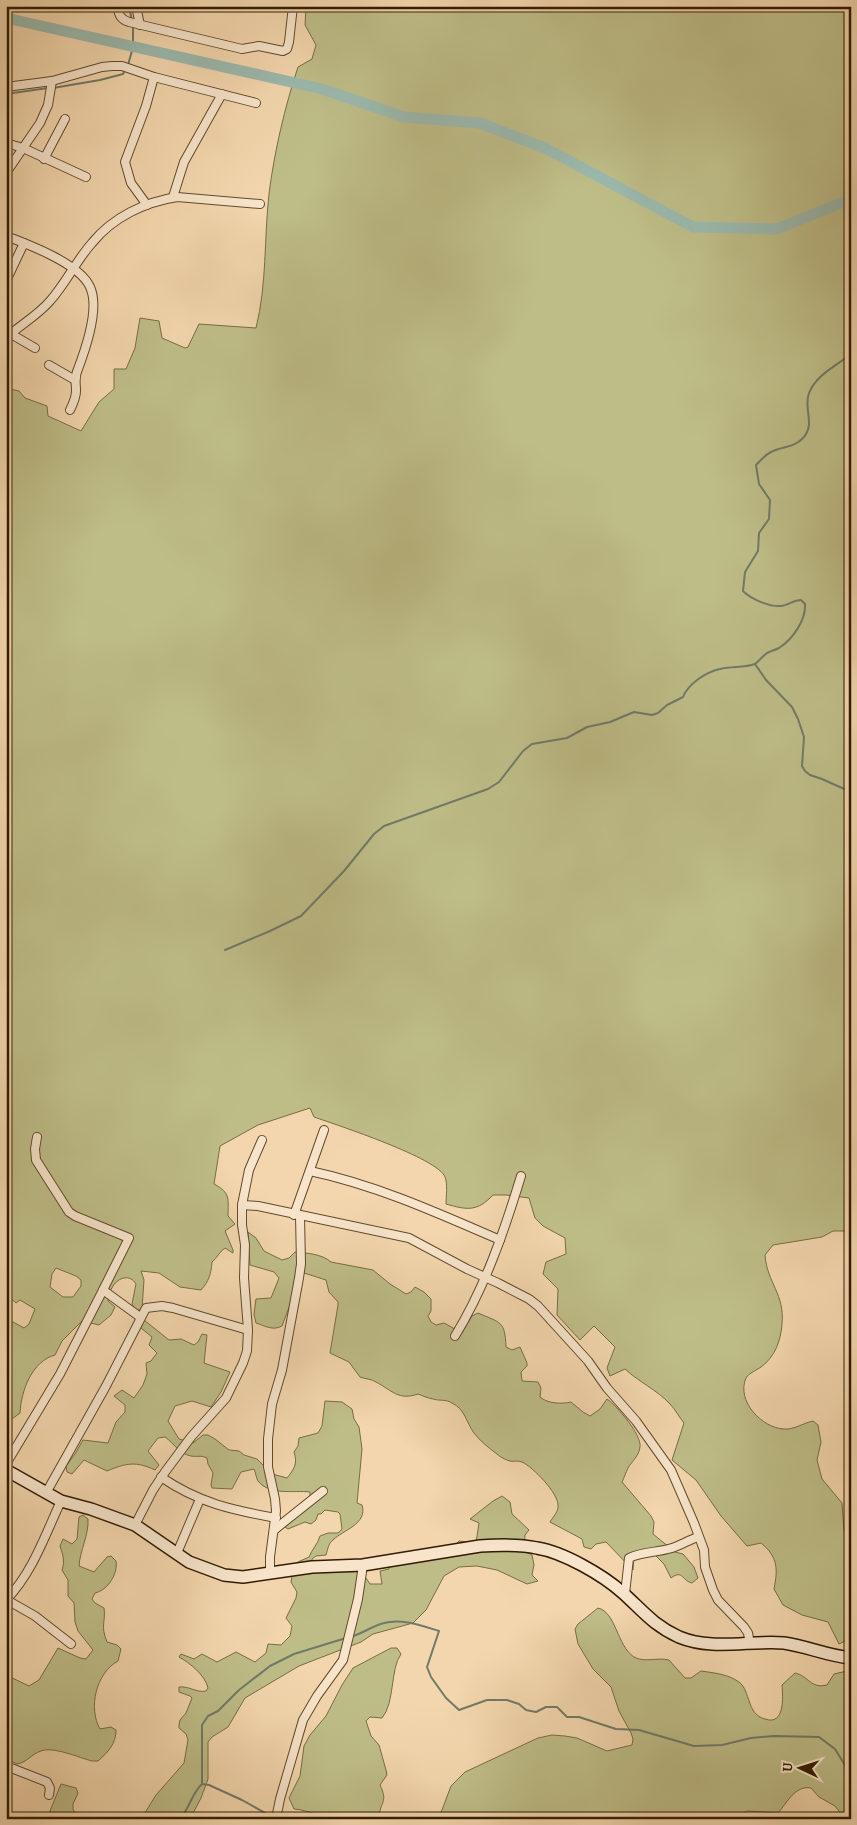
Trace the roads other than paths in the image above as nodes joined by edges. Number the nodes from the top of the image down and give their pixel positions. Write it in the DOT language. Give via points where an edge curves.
graph roads {
  1 [pos="117,6"];
  2 [pos="136,6"];
  3 [pos="293,6"];
  4 [pos="135,24"];
  5 [pos="154,77"];
  6 [pos="52,82"];
  7 [pos="6,87"];
  8 [pos="222,94"];
  9 [pos="256,103"];
  10 [pos="65,118"];
  11 [pos="6,143"];
  12 [pos="23,148"];
  13 [pos="44,158"];
  14 [pos="6,174"];
  15 [pos="86,177"];
  16 [pos="173,197"];
  17 [pos="260,204"];
  18 [pos="147,205"];
  19 [pos="6,236"];
  20 [pos="24,243"];
  21 [pos="74,268"];
  22 [pos="6,281"];
  23 [pos="9,334"];
  24 [pos="35,348"];
  25 [pos="49,365"];
  26 [pos="75,380"];
  27 [pos="70,410"];
  28 [pos="324,1130"];
  29 [pos="38,1137"];
  30 [pos="262,1140"];
  31 [pos="310,1171"];
  32 [pos="521,1176"];
  33 [pos="242,1205"];
  34 [pos="297,1215"];
  35 [pos="500,1240"];
  36 [pos="486,1278"];
  37 [pos="103,1290"];
  38 [pos="140,1317"];
  39 [pos="248,1330"];
  40 [pos="455,1336"];
  41 [pos="6,1464"];
  42 [pos="6,1470"];
  43 [pos="161,1477"];
  44 [pos="323,1491"];
  45 [pos="46,1493"];
  46 [pos="200,1499"];
  47 [pos="61,1501"];
  48 [pos="276,1518"];
  49 [pos="135,1525"];
  50 [pos="274,1530"];
  51 [pos="698,1537"];
  52 [pos="177,1554"];
  53 [pos="363,1564"];
  54 [pos="270,1574"];
  55 [pos="625,1594"];
  56 [pos="6,1600"];
  57 [pos="71,1644"];
  58 [pos="750,1644"];
  59 [pos="851,1658"];
  60 [pos="6,1766"];
  61 [pos="50,1795"];
  62 [pos="276,1819"];
  1 -- 4 [label="street" via="123,20"];
  2 -- 4 [label="street"];
  3 -- 4 [label="street" via="290,42 284,51 259,46 242,49"];
  5 -- 6 [label="street" via="122,66 102,67"];
  5 -- 8 [label="street"];
  5 -- 18 [label="street" via="125,162 131,183"];
  6 -- 7 [label="street"];
  6 -- 12 [label="street" via="40,123"];
  8 -- 9 [label="street"];
  8 -- 16 [label="street" via="184,162"];
  10 -- 13 [label="street"];
  11 -- 12 [label="street"];
  12 -- 13 [label="street"];
  12 -- 14 [label="street"];
  13 -- 15 [label="street"];
  16 -- 17 [label="street"];
  16 -- 18 [label="street"];
  18 -- 21 [label="street" via="105,228"];
  19 -- 20 [label="street"];
  20 -- 21 [label="street"];
  20 -- 22 [label="street"];
  21 -- 23 [label="street" via="44,308"];
  21 -- 26 [label="street" via="90,286 94,306"];
  23 -- 24 [label="street"];
  25 -- 26 [label="street"];
  26 -- 27 [label="street" via="76,395"];
  28 -- 31 [label="street"];
  29 -- 37 [label="street" via="35,1157 69,1212 129,1238"];
  30 -- 33 [label="street" via="249,1170"];
  31 -- 34 [label="street"];
  31 -- 35 [label="street" via="404,1199"];
  32 -- 35 [label="street"];
  33 -- 34 [label="street"];
  33 -- 39 [label="street"];
  34 -- 36 [label="street" via="409,1238"];
  34 -- 48 [label="street" via="301,1264 282,1370 272,1404 268,1439 268,1468"];
  35 -- 36 [label="street"];
  36 -- 40 [label="street"];
  36 -- 51 [label="street" via="538,1306 588,1361 671,1470"];
  37 -- 38 [label="street"];
  37 -- 41 [label="street" via="60,1374"];
  38 -- 39 [label="street" via="146,1308 162,1306"];
  38 -- 45 [label="street" via="106,1386"];
  39 -- 43 [label="street" via="247,1351 226,1398"];
  42 -- 45 [label="main road"];
  43 -- 46 [label="street"];
  43 -- 49 [label="street"];
  44 -- 50 [label="street"];
  45 -- 47 [label="main road"];
  46 -- 48 [label="street"];
  46 -- 52 [label="street"];
  47 -- 49 [label="main road"];
  47 -- 56 [label="street" via="34,1561"];
  48 -- 50 [label="street"];
  49 -- 52 [label="main road"];
  50 -- 54 [label="street"];
  51 -- 55 [label="street" via="674,1547 638,1553 629,1558"];
  51 -- 58 [label="street" via="713,1590 718,1600 744,1627"];
  52 -- 54 [label="main road" via="224,1575"];
  53 -- 54 [label="main road"];
  53 -- 55 [label="main road" via="480,1546 536,1548 574,1561"];
  53 -- 62 [label="street" via="343,1660 302,1720"];
  55 -- 58 [label="main road" via="643,1614 681,1638 700,1643"];
  56 -- 57 [label="street" via="35,1616"];
  58 -- 59 [label="main road" via="784,1643"];
  60 -- 61 [label="street" via="47,1782"];
}
